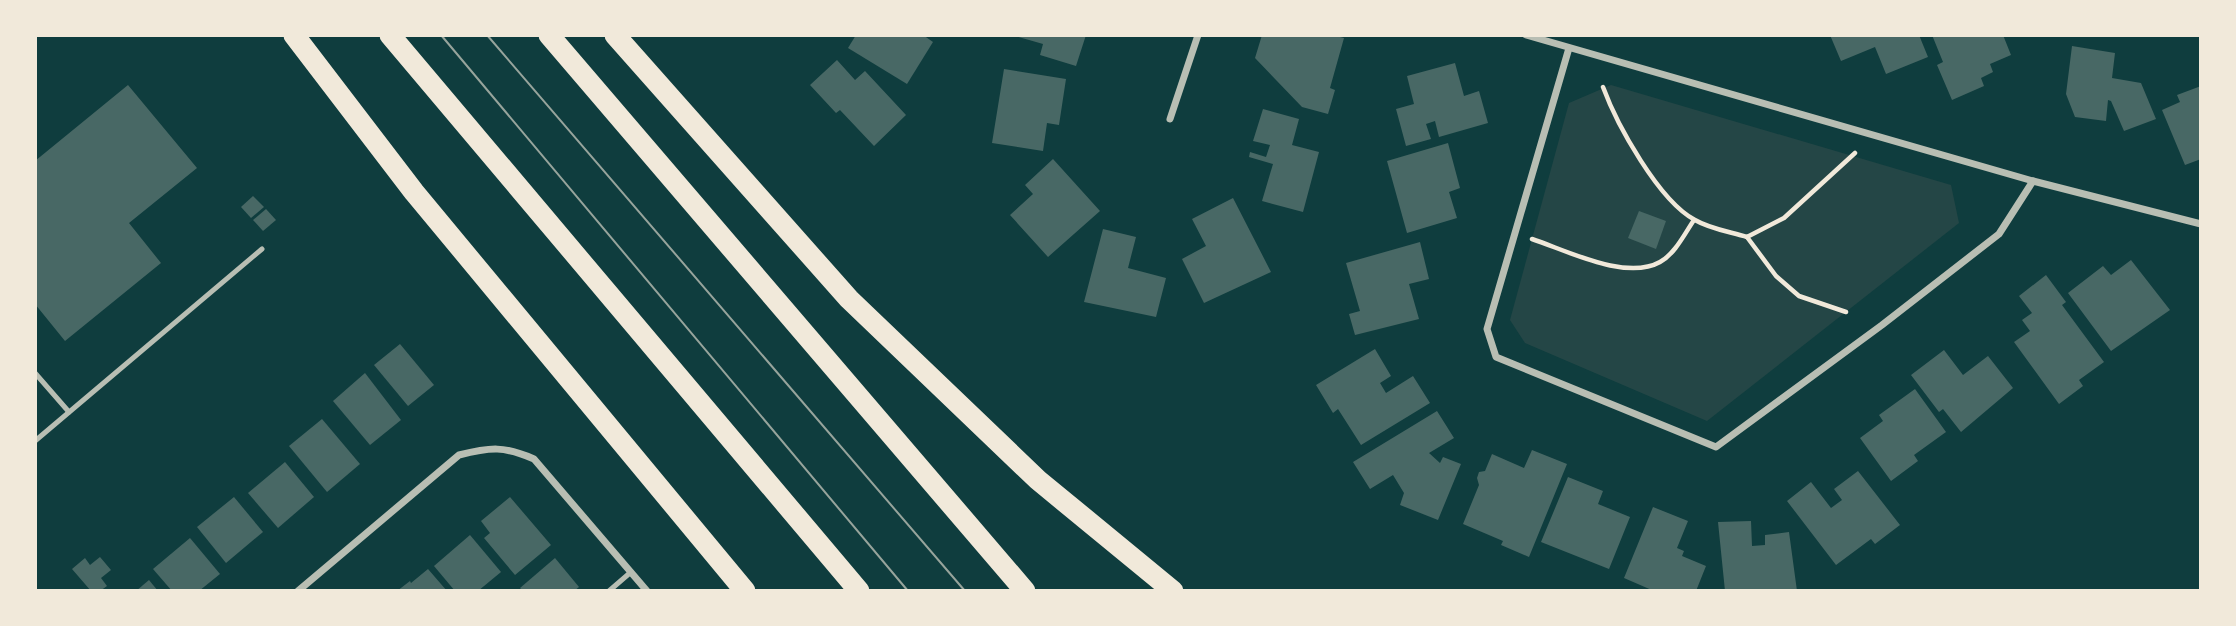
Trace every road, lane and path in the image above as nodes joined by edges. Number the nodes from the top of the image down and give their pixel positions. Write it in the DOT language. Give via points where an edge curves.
graph roads {
  1 [pos="294,35"];
  2 [pos="390,35"];
  3 [pos="549,35"];
  4 [pos="615,35"];
  5 [pos="1198,35"];
  6 [pos="1526,35"];
  7 [pos="1569,48"];
  8 [pos="1603,87"];
  9 [pos="1170,119"];
  10 [pos="1855,153"];
  11 [pos="2033,181"];
  12 [pos="1694,220"];
  13 [pos="2201,224"];
  14 [pos="1747,237"];
  15 [pos="1532,239"];
  16 [pos="262,249"];
  17 [pos="1846,313"];
  18 [pos="35,373"];
  19 [pos="69,412"];
  20 [pos="35,441"];
  21 [pos="631,572"];
  22 [pos="298,591"];
  23 [pos="609,591"];
  24 [pos="647,591"];
  25 [pos="745,591"];
  26 [pos="859,591"];
  27 [pos="1025,591"];
  28 [pos="1173,591"];
  1 -- 25 [label="highway" via="414,191"];
  2 -- 26 [label="highway"];
  3 -- 27 [label="highway"];
  4 -- 28 [label="highway" via="849,299 1038,480"];
  5 -- 9 [label="street"];
  6 -- 7 [label="street"];
  7 -- 11 [label="street"];
  7 -- 11 [label="street" via="1487,329 1496,357 1716,447 1999,234"];
  8 -- 12 [label="path" via="1627,137 1660,188"];
  10 -- 14 [label="path" via="1784,218"];
  11 -- 13 [label="street"];
  12 -- 14 [label="path"];
  12 -- 15 [label="path" via="1663,261 1639,270 1622,269"];
  14 -- 17 [label="path" via="1776,276 1799,296"];
  16 -- 19 [label="lane"];
  18 -- 19 [label="lane"];
  19 -- 20 [label="lane"];
  21 -- 22 [label="street" via="534,459 510,448 485,448 459,455"];
  21 -- 23 [label="lane"];
  21 -- 24 [label="street"];
}
